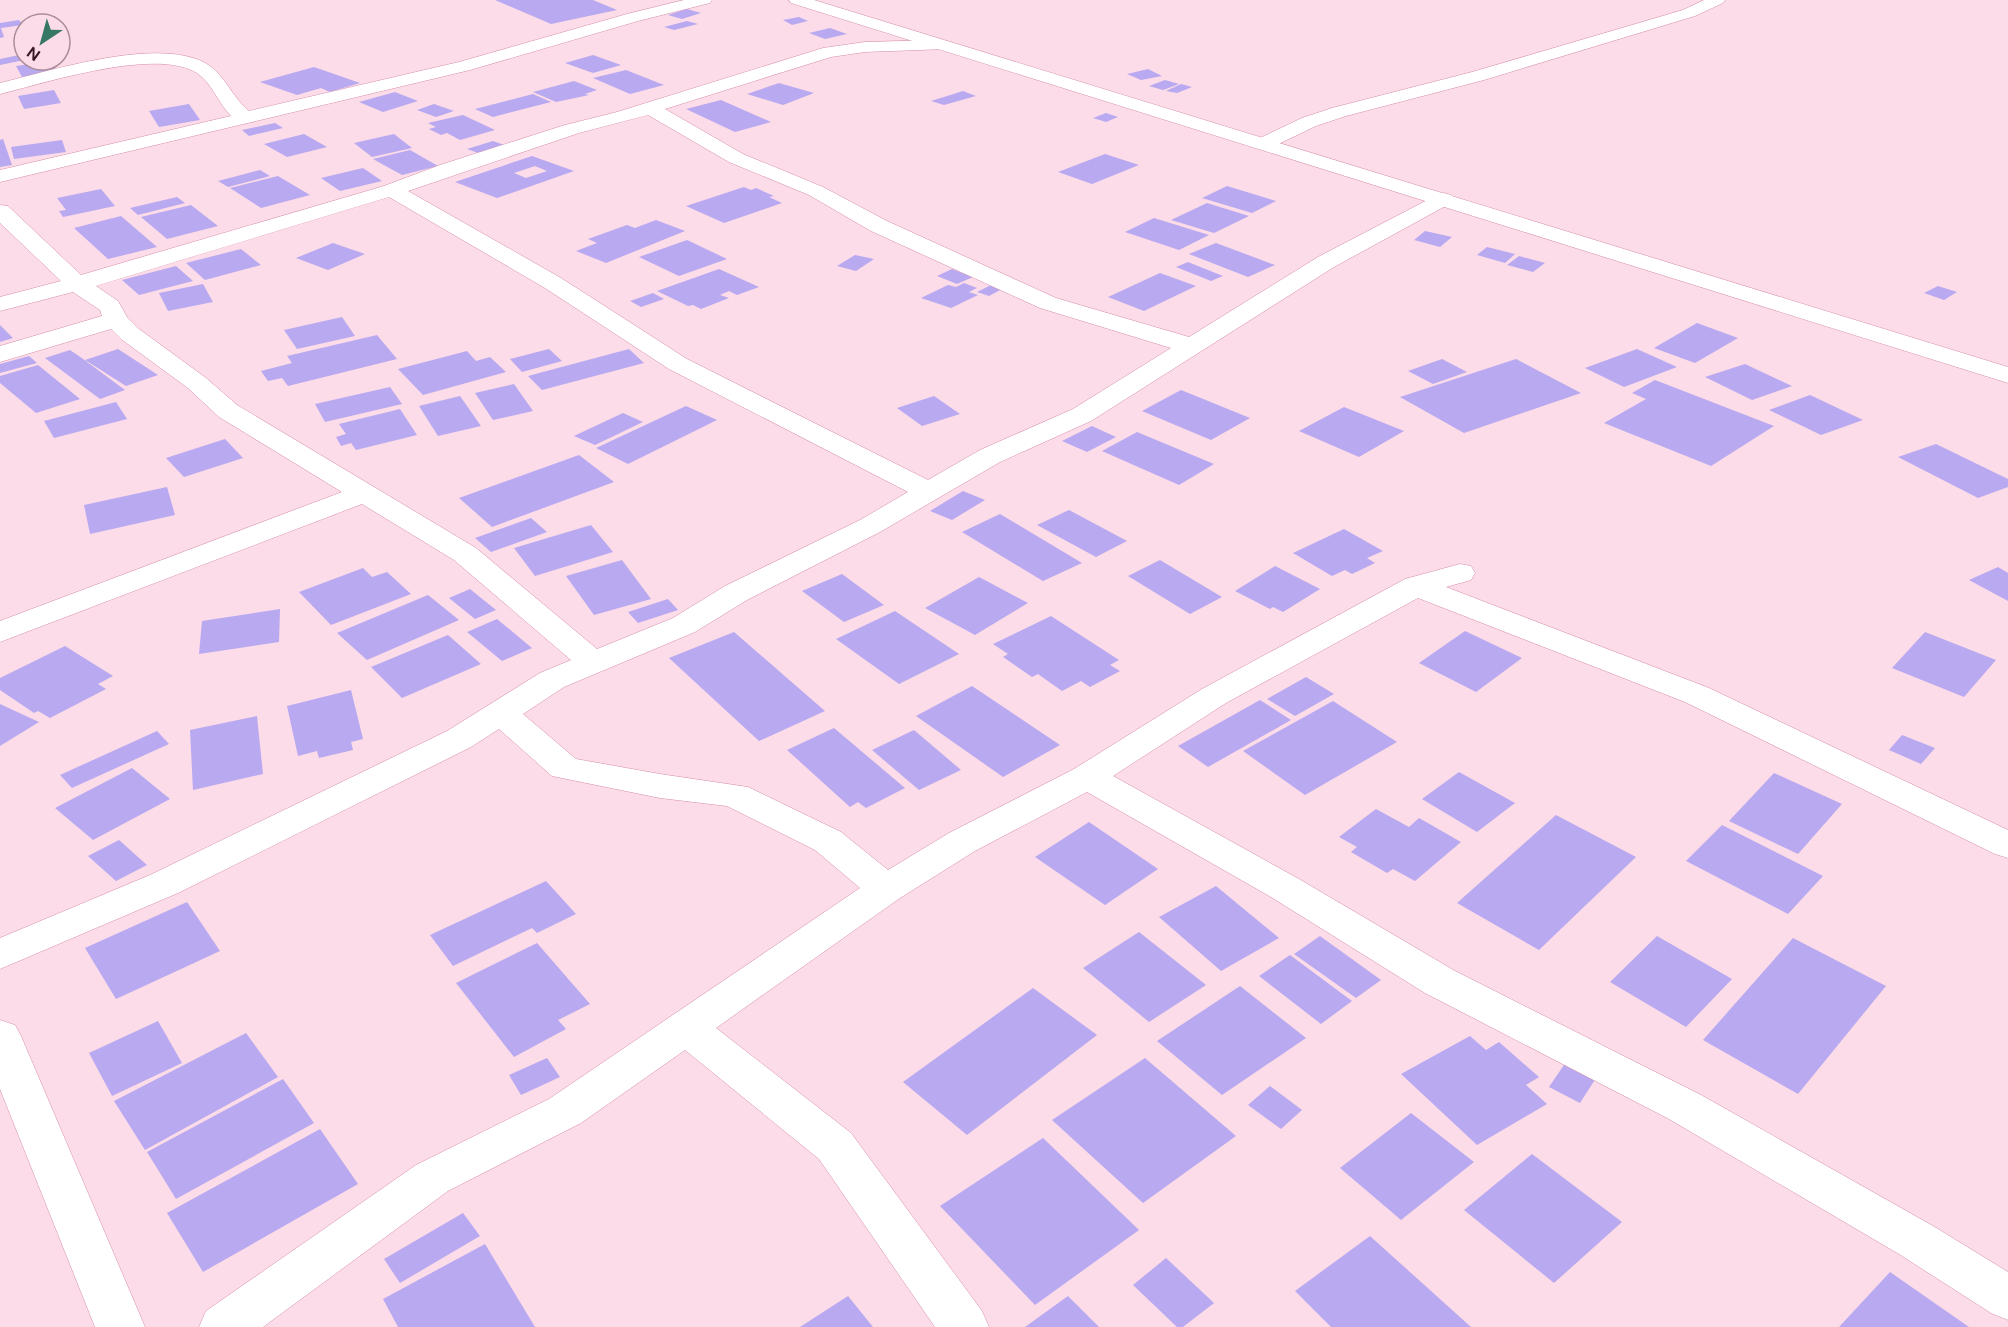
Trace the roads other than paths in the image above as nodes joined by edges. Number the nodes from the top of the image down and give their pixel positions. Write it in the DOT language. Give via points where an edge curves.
graph roads {
  1 [pos="704,0"];
  2 [pos="797,0"];
  3 [pos="1717,0"];
  4 [pos="940,45"];
  5 [pos="0,89"];
  6 [pos="650,108"];
  7 [pos="245,118"];
  8 [pos="1264,143"];
  9 [pos="0,176"];
  10 [pos="391,190"];
  11 [pos="1444,199"];
  12 [pos="0,211"];
  13 [pos="76,284"];
  14 [pos="0,304"];
  15 [pos="116,320"];
  16 [pos="1191,346"];
  17 [pos="0,354"];
  18 [pos="2008,375"];
  19 [pos="928,491"];
  20 [pos="364,493"];
  21 [pos="1460,573"];
  22 [pos="1416,586"];
  23 [pos="0,632"];
  24 [pos="593,663"];
  25 [pos="501,713"];
  26 [pos="1087,777"];
  27 [pos="2008,845"];
  28 [pos="886,889"];
  29 [pos="0,954"];
  30 [pos="687,1028"];
  31 [pos="0,1036"];
  32 [pos="2008,1298"];
  33 [pos="120,1327"];
  34 [pos="224,1327"];
  35 [pos="964,1327"];
  1 -- 7 [label="street" via="464,66"];
  2 -- 4 [label="street"];
  3 -- 8 [label="street" via="1689,13 1478,76 1339,112"];
  4 -- 6 [label="street" via="829,52"];
  4 -- 8 [label="street"];
  5 -- 7 [label="street" via="96,67 162,58 198,66 215,78 226,100"];
  6 -- 10 [label="street" via="572,129"];
  6 -- 16 [label="street" via="736,158 816,190 879,226 1048,303"];
  7 -- 9 [label="street"];
  8 -- 11 [label="street"];
  10 -- 13 [label="street"];
  10 -- 19 [label="street" via="553,283 678,364"];
  11 -- 16 [label="street" via="1326,262"];
  11 -- 18 [label="street"];
  12 -- 13 [label="street"];
  13 -- 14 [label="street"];
  13 -- 15 [label="street" via="110,306"];
  15 -- 17 [label="street"];
  15 -- 20 [label="street" via="228,411"];
  16 -- 19 [label="street" via="1082,415 990,456"];
  19 -- 24 [label="street" via="870,526 736,592 684,625"];
  20 -- 23 [label="street"];
  20 -- 24 [label="street" via="465,554"];
  21 -- 22 [label="street"];
  22 -- 26 [label="street" via="1214,696"];
  22 -- 27 [label="street" via="1697,695"];
  24 -- 25 [label="street" via="552,680"];
  25 -- 28 [label="street" via="565,768 735,795 828,841"];
  25 -- 29 [label="street" via="459,739 164,884"];
  26 -- 28 [label="street" via="962,842"];
  26 -- 32 [label="street" via="1285,888 1440,982 1685,1107 1916,1240"];
  28 -- 30 [label="street"];
  30 -- 34 [label="street" via="565,1111 432,1178"];
  30 -- 35 [label="street" via="835,1146"];
  31 -- 33 [label="street"];
}
